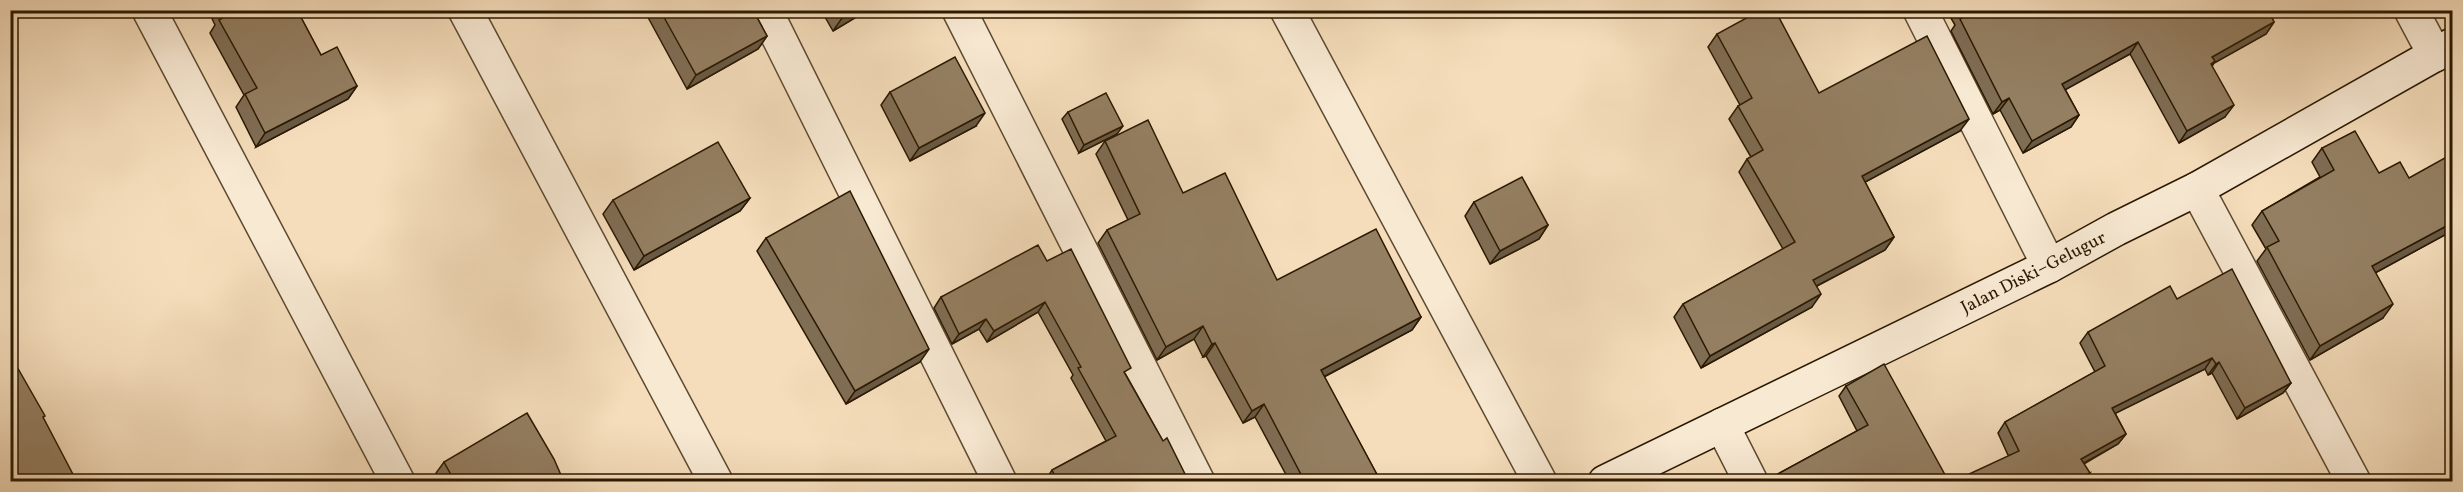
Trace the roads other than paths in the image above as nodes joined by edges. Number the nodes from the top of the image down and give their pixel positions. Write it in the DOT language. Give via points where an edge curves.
graph roads {
  1 [pos="149,10"];
  2 [pos="465,10"];
  3 [pos="765,10"];
  4 [pos="959,10"];
  5 [pos="1287,10"];
  6 [pos="1920,10"];
  7 [pos="2411,10"];
  8 [pos="2444,50"];
  9 [pos="2197,189"];
  10 [pos="2049,266"];
  11 [pos="1722,425"];
  12 [pos="398,482"];
  13 [pos="716,482"];
  14 [pos="1000,482"];
  15 [pos="1198,482"];
  16 [pos="1540,482"];
  17 [pos="1605,482"];
  18 [pos="1751,482"];
  19 [pos="2354,482"];
  1 -- 12 [label="street"];
  2 -- 13 [label="street"];
  3 -- 14 [label="street"];
  4 -- 15 [label="street"];
  5 -- 16 [label="street"];
  6 -- 10 [label="street"];
  7 -- 8 [label="street"];
  8 -- 9 [label="street, Jalan Diski–Gelugur"];
  9 -- 10 [label="street, Jalan Diski–Gelugur"];
  9 -- 19 [label="street"];
  10 -- 11 [label="street, Jalan Diski–Gelugur"];
  11 -- 17 [label="street, Jalan Diski–Gelugur"];
  11 -- 18 [label="street"];
}
